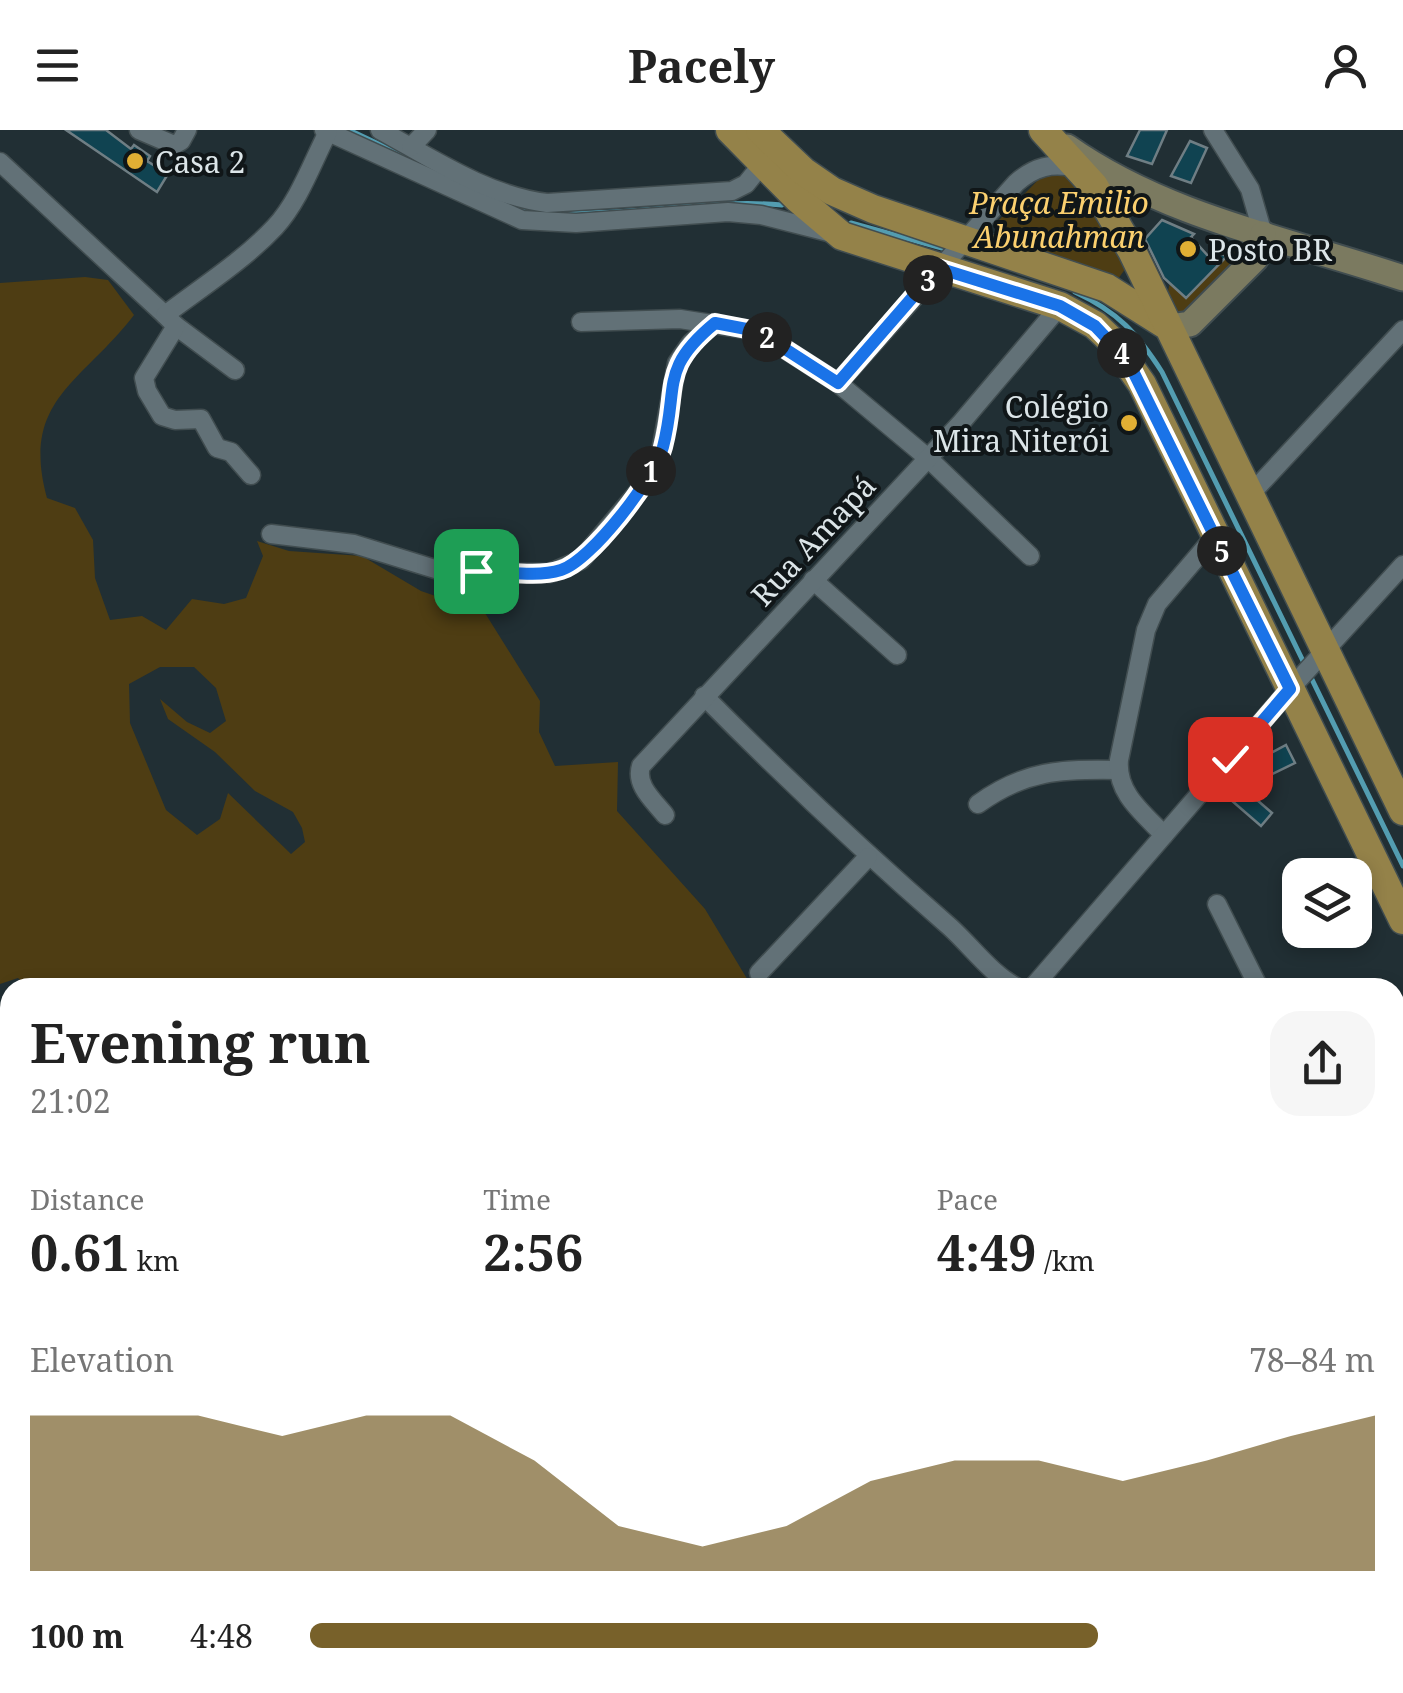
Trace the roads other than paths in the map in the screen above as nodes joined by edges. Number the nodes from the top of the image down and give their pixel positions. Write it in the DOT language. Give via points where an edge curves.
graph roads {
  1 [pos="139,130"];
  2 [pos="187,130"];
  3 [pos="380,130"];
  4 [pos="427,130"];
  5 [pos="730,130"];
  6 [pos="760,130"];
  7 [pos="1213,130"];
  8 [pos="327,131"];
  9 [pos="1044,131"];
  10 [pos="411,147"];
  11 [pos="0,162"];
  12 [pos="763,163"];
  13 [pos="1087,178"];
  14 [pos="1263,234"];
  15 [pos="842,236"];
  16 [pos="966,240"];
  17 [pos="1132,252"];
  18 [pos="938,268"];
  19 [pos="1403,278"];
  20 [pos="1004,288"];
  21 [pos="1106,288"];
  22 [pos="1060,306"];
  23 [pos="1158,319"];
  24 [pos="171,320"];
  25 [pos="581,322"];
  26 [pos="715,323"];
  27 [pos="1403,330"];
  28 [pos="235,370"];
  29 [pos="838,383"];
  30 [pos="928,459"];
  31 [pos="252,474"];
  32 [pos="1248,497"];
  33 [pos="271,534"];
  34 [pos="1214,536"];
  35 [pos="1030,556"];
  36 [pos="1403,566"];
  37 [pos="813,580"];
  38 [pos="897,656"];
  39 [pos="1320,657"];
  40 [pos="1296,683"];
  41 [pos="704,696"];
  42 [pos="1118,770"];
  43 [pos="978,804"];
  44 [pos="1403,811"];
  45 [pos="665,815"];
  46 [pos="1164,835"];
  47 [pos="868,856"];
  48 [pos="1217,904"];
  49 [pos="1403,920"];
  50 [pos="759,973"];
  51 [pos="1002,978"];
  52 [pos="1041,978"];
  53 [pos="1253,978"];
  1 -- 2 [label="street" via="174,146"];
  3 -- 10 [label="street"];
  4 -- 10 [label="street"];
  5 -- 12 [label="main road"];
  6 -- 16 [label="main road" via="832,190"];
  7 -- 14 [label="street" via="1250,189"];
  8 -- 15 [label="street" via="522,220 576,223 728,212"];
  8 -- 24 [label="street" via="277,225"];
  9 -- 13 [label="main road"];
  9 -- 14 [label="main road" via="1114,178"];
  10 -- 12 [label="street" via="501,192 547,203 732,191"];
  11 -- 24 [label="street"];
  12 -- 15 [label="main road"];
  13 -- 16 [label="street" via="1061,164 1028,173"];
  13 -- 17 [label="main road"];
  14 -- 19 [label="main road"];
  14 -- 23 [label="main road" via="1255,259 1190,324"];
  15 -- 18 [label="main road"];
  16 -- 18 [label="street"];
  16 -- 20 [label="main road"];
  16 -- 21 [label="main road"];
  17 -- 21 [label="main road" via="1129,276"];
  17 -- 23 [label="main road"];
  18 -- 20 [label="main road"];
  18 -- 29 [label="street"];
  20 -- 22 [label="main road"];
  21 -- 23 [label="main road"];
  22 -- 30 [label="street, Rua Amapá"];
  22 -- 34 [label="main road" via="1095,326 1128,361"];
  23 -- 32 [label="main road"];
  24 -- 28 [label="street"];
  24 -- 31 [label="street" via="147,370 147,392 168,419 201,419 218,448"];
  25 -- 26 [label="street"];
  26 -- 29 [label="street" via="757,331"];
  26 -- 33 [label="street" via="678,363 660,457 581,560 564,570 448,573 354,544"];
  27 -- 32 [label="street"];
  29 -- 30 [label="street"];
  30 -- 35 [label="street"];
  30 -- 37 [label="street, Rua Amapá"];
  32 -- 39 [label="main road"];
  34 -- 40 [label="main road"];
  34 -- 42 [label="street" via="1157,604 1146,630"];
  36 -- 39 [label="street"];
  37 -- 38 [label="street"];
  37 -- 41 [label="street, Rua Amapá"];
  39 -- 40 [label="street"];
  39 -- 44 [label="main road"];
  40 -- 46 [label="street"];
  40 -- 49 [label="main road"];
  41 -- 45 [label="street, Rua Amapá" via="638,772"];
  41 -- 47 [label="street"];
  42 -- 43 [label="street" via="1036,774"];
  42 -- 46 [label="street" via="1128,797"];
  46 -- 52 [label="street"];
  47 -- 50 [label="street"];
  47 -- 51 [label="street"];
  48 -- 53 [label="street"];
}
